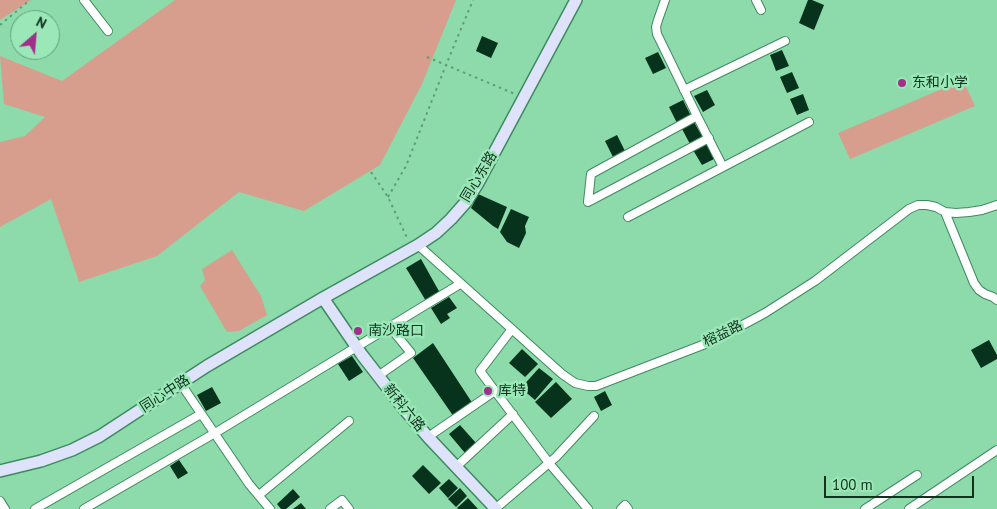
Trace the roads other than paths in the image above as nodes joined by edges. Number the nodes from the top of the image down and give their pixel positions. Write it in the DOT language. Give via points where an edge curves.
graph roads {
  1 [pos="84,0"];
  2 [pos="576,0"];
  3 [pos="665,0"];
  4 [pos="756,0"];
  5 [pos="761,10"];
  6 [pos="108,31"];
  7 [pos="785,41"];
  8 [pos="684,90"];
  9 [pos="697,116"];
  10 [pos="809,122"];
  11 [pos="708,138"];
  12 [pos="723,166"];
  13 [pos="997,205"];
  14 [pos="944,212"];
  15 [pos="628,217"];
  16 [pos="415,247"];
  17 [pos="460,284"];
  18 [pos="323,298"];
  19 [pos="997,300"];
  20 [pos="390,327"];
  21 [pos="512,330"];
  22 [pos="357,348"];
  23 [pos="378,376"];
  24 [pos="180,384"];
  25 [pos="495,391"];
  26 [pos="201,414"];
  27 [pos="512,414"];
  28 [pos="594,416"];
  29 [pos="349,421"];
  30 [pos="215,434"];
  31 [pos="428,437"];
  32 [pos="997,450"];
  33 [pos="550,462"];
  34 [pos="457,466"];
  35 [pos="0,471"];
  36 [pos="917,475"];
  37 [pos="258,495"];
  38 [pos="0,501"];
  39 [pos="5,509"];
  40 [pos="36,509"];
  41 [pos="84,509"];
  42 [pos="270,509"];
  43 [pos="330,509"];
  44 [pos="349,509"];
  45 [pos="495,509"];
  46 [pos="588,509"];
  47 [pos="621,509"];
  48 [pos="628,509"];
  49 [pos="865,509"];
  50 [pos="909,509"];
  1 -- 6 [label="street"];
  2 -- 16 [label="street, 同心东路" via="466,202 436,233"];
  3 -- 8 [label="street" via="656,27 657,34"];
  4 -- 5 [label="street"];
  7 -- 8 [label="street"];
  8 -- 9 [label="street"];
  9 -- 11 [label="street"];
  9 -- 11 [label="street" via="590,174 588,202"];
  10 -- 12 [label="street"];
  11 -- 12 [label="street"];
  12 -- 15 [label="street"];
  13 -- 14 [label="street, 榕益路" via="969,212"];
  14 -- 19 [label="street" via="974,283 979,290"];
  14 -- 21 [label="street, 榕益路" via="928,205 909,209 815,281 765,313 713,341 596,386 575,382 562,374"];
  16 -- 17 [label="street, 榕益路"];
  16 -- 18 [label="street, 同心东路"];
  17 -- 20 [label="street"];
  17 -- 21 [label="street, 榕益路"];
  18 -- 22 [label="street, 新科六路"];
  18 -- 24 [label="street, 同心中路"];
  20 -- 22 [label="street"];
  20 -- 23 [label="street" via="411,353"];
  21 -- 25 [label="street" via="480,371"];
  22 -- 23 [label="street, 新科六路"];
  22 -- 30 [label="street"];
  23 -- 31 [label="street, 新科六路"];
  24 -- 26 [label="street"];
  24 -- 35 [label="street, 同心中路" via="100,436 72,450"];
  25 -- 27 [label="street"];
  25 -- 31 [label="street"];
  26 -- 30 [label="street"];
  26 -- 40 [label="street"];
  27 -- 33 [label="street"];
  27 -- 34 [label="street"];
  28 -- 33 [label="street"];
  29 -- 37 [label="street"];
  30 -- 37 [label="street"];
  30 -- 41 [label="street"];
  31 -- 34 [label="street, 新科六路"];
  32 -- 50 [label="street"];
  33 -- 45 [label="street"];
  33 -- 46 [label="street"];
  34 -- 45 [label="street, 新科六路"];
  36 -- 49 [label="street"];
  37 -- 42 [label="street"];
  38 -- 39 [label="street"];
  43 -- 44 [label="street" via="342,500"];
  47 -- 48 [label="street" via="625,506"];
}
